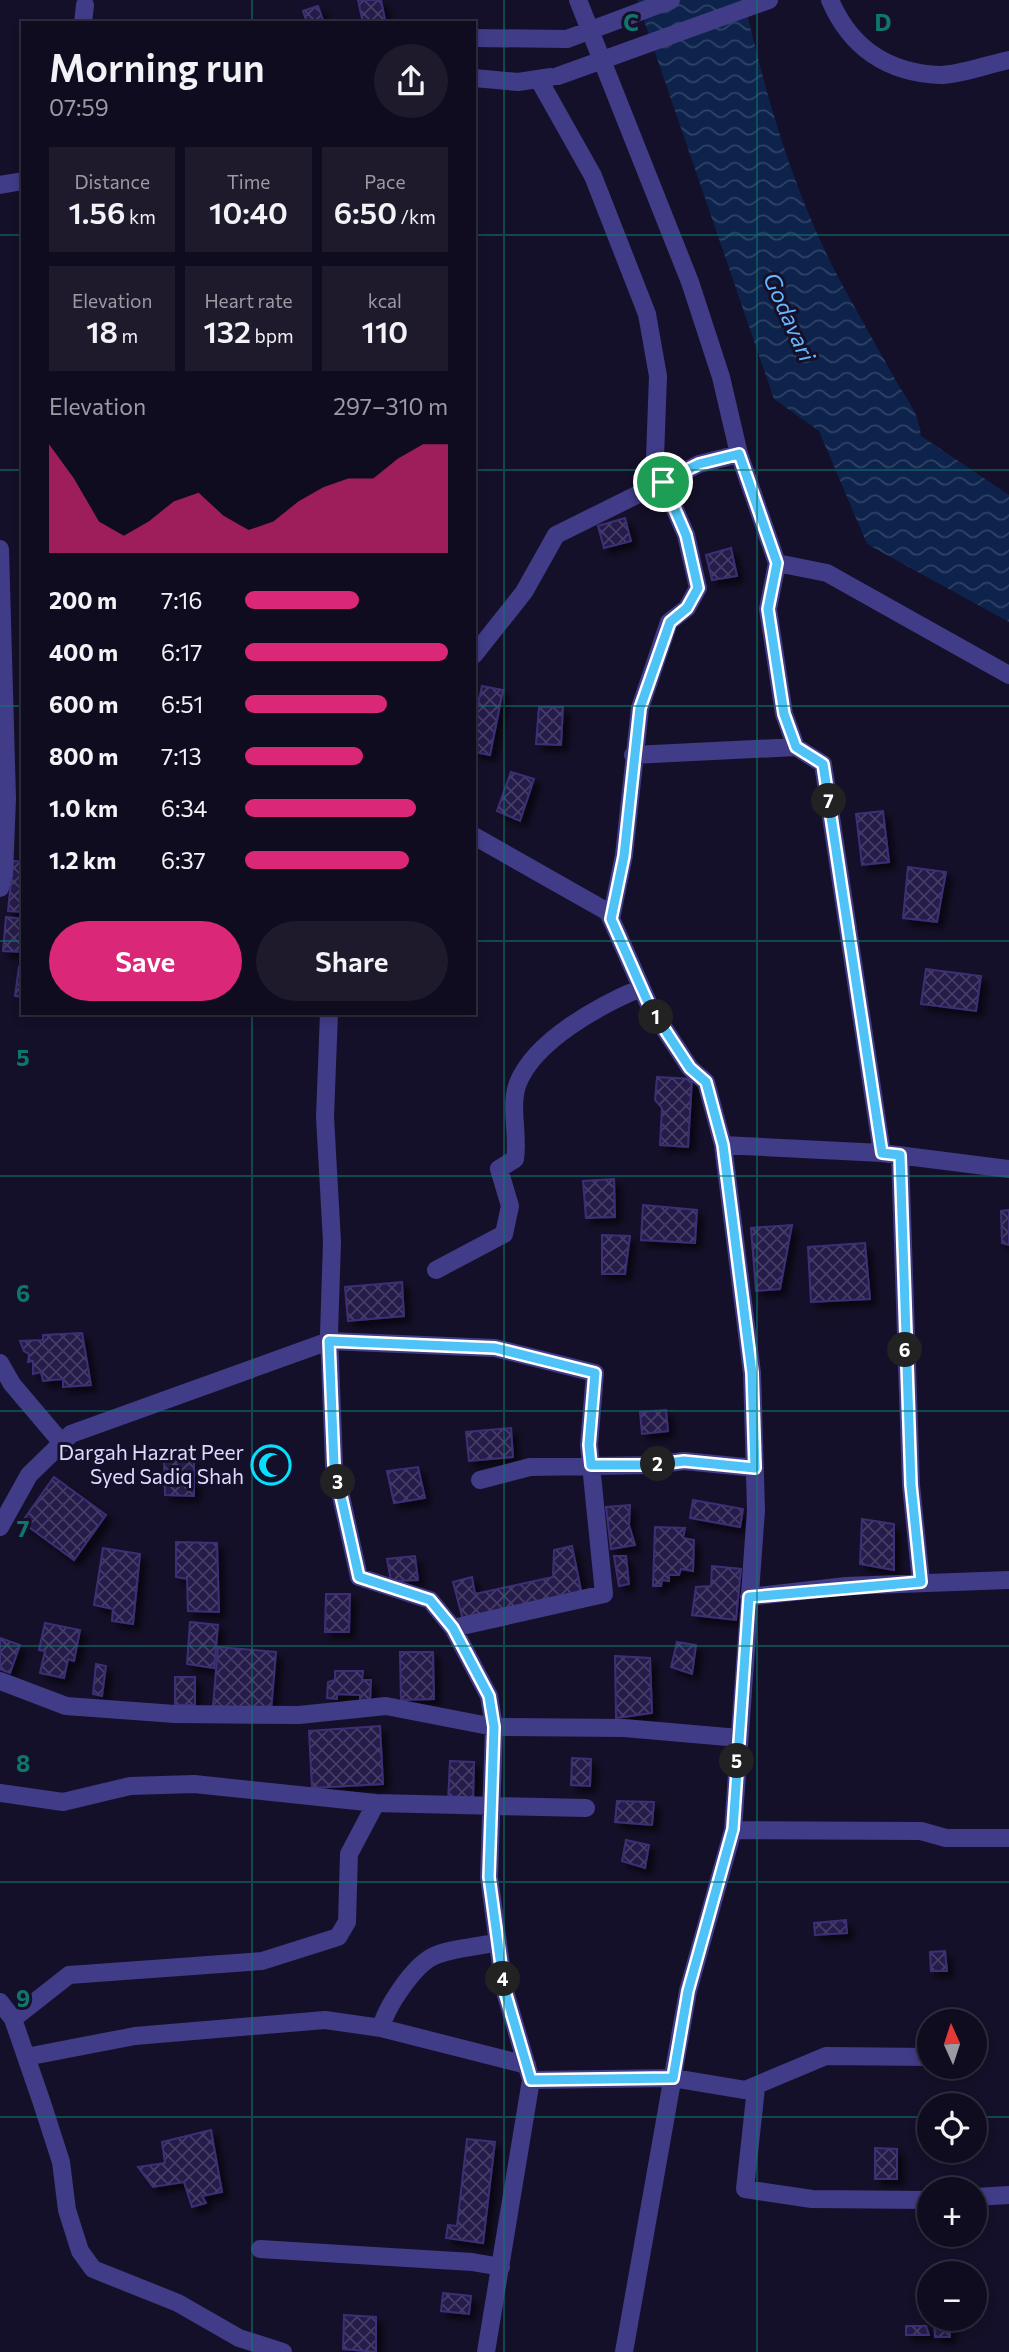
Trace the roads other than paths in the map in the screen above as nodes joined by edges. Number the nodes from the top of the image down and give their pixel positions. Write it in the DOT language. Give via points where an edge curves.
graph roads {
  1 [pos="578,0"];
  2 [pos="671,0"];
  3 [pos="769,0"];
  4 [pos="830,0"];
  5 [pos="588,30"];
  6 [pos="476,38"];
  7 [pos="1009,60"];
  8 [pos="476,78"];
  9 [pos="539,80"];
  10 [pos="21,181"];
  11 [pos="0,185"];
  12 [pos="739,454"];
  13 [pos="658,483"];
  14 [pos="0,549"];
  15 [pos="777,563"];
  16 [pos="476,652"];
  17 [pos="1009,676"];
  18 [pos="796,747"];
  19 [pos="633,755"];
  20 [pos="10,799"];
  21 [pos="476,837"];
  22 [pos="0,888"];
  23 [pos="611,919"];
  24 [pos="641,988"];
  25 [pos="329,1015"];
  26 [pos="723,1145"];
  27 [pos="891,1154"];
  28 [pos="1009,1169"];
  29 [pos="436,1270"];
  30 [pos="329,1341"];
  31 [pos="0,1363"];
  32 [pos="62,1443"];
  33 [pos="591,1465"];
  34 [pos="755,1468"];
  35 [pos="480,1480"];
  36 [pos="0,1527"];
  37 [pos="1009,1580"];
  38 [pos="921,1582"];
  39 [pos="749,1597"];
  40 [pos="453,1628"];
  41 [pos="0,1681"];
  42 [pos="494,1727"];
  43 [pos="739,1738"];
  44 [pos="0,1793"];
  45 [pos="376,1803"];
  46 [pos="489,1805"];
  47 [pos="586,1808"];
  48 [pos="733,1829"];
  49 [pos="1009,1838"];
  50 [pos="498,1942"];
  51 [pos="0,2002"];
  52 [pos="13,2019"];
  53 [pos="381,2028"];
  54 [pos="26,2057"];
  55 [pos="917,2057"];
  56 [pos="529,2072"];
  57 [pos="673,2078"];
  58 [pos="755,2088"];
  59 [pos="1009,2195"];
  60 [pos="987,2196"];
  61 [pos="917,2200"];
  62 [pos="260,2249"];
  63 [pos="501,2267"];
  64 [pos="283,2352"];
  65 [pos="486,2352"];
  66 [pos="624,2352"];
  1 -- 5 [label="street"];
  2 -- 5 [label="street"];
  3 -- 9 [label="street, bridge"];
  4 -- 7 [label="street" via="839,22 861,48 902,68 942,75"];
  5 -- 6 [label="street" via="567,39"];
  5 -- 12 [label="street" via="691,282"];
  8 -- 9 [label="street"];
  9 -- 13 [label="street" via="593,176 647,314 658,376"];
  10 -- 11 [label="street"];
  12 -- 13 [label="street" via="699,464"];
  12 -- 15 [label="street"];
  13 -- 16 [label="street" via="556,535 524,592"];
  13 -- 19 [label="street" via="686,535 698,588 687,608 670,622 640,708"];
  14 -- 20 [label="street"];
  15 -- 17 [label="street" via="827,572"];
  15 -- 18 [label="street" via="768,609 784,714"];
  18 -- 19 [label="street"];
  18 -- 27 [label="street" via="823,764"];
  19 -- 23 [label="street" via="624,856"];
  20 -- 22 [label="street"];
  21 -- 23 [label="street" via="608,912"];
  23 -- 24 [label="street"];
  24 -- 26 [label="street" via="690,1068 706,1082"];
  24 -- 29 [label="street" via="602,1004 536,1057 518,1083 515,1158 499,1170 509,1206 504,1234"];
  25 -- 30 [label="street" via="325,1117 332,1242"];
  26 -- 27 [label="street"];
  26 -- 34 [label="street" via="752,1373"];
  27 -- 28 [label="street"];
  27 -- 38 [label="street"];
  30 -- 32 [label="street" via="71,1434"];
  30 -- 33 [label="street" via="495,1348 595,1373"];
  30 -- 40 [label="street" via="334,1465 359,1577 430,1600"];
  31 -- 32 [label="street"];
  32 -- 36 [label="street" via="29,1475"];
  33 -- 34 [label="street" via="684,1461"];
  33 -- 35 [label="street" via="530,1467"];
  33 -- 40 [label="street" via="604,1594"];
  34 -- 39 [label="street"];
  37 -- 38 [label="street"];
  38 -- 39 [label="street"];
  39 -- 43 [label="street"];
  40 -- 42 [label="street" via="489,1696"];
  41 -- 42 [label="street" via="66,1706 175,1714 299,1715 386,1706"];
  42 -- 43 [label="street" via="624,1728"];
  42 -- 46 [label="street"];
  43 -- 48 [label="street"];
  44 -- 45 [label="street" via="63,1802 130,1786 194,1784"];
  45 -- 46 [label="street"];
  45 -- 52 [label="street" via="349,1854 347,1922 338,1937 262,1961 69,1976"];
  46 -- 47 [label="street"];
  46 -- 50 [label="street" via="489,1877"];
  48 -- 49 [label="street" via="921,1831 946,1838"];
  48 -- 57 [label="street" via="688,1991"];
  50 -- 53 [label="street" via="432,1957 403,1986"];
  50 -- 56 [label="street" via="504,1988"];
  51 -- 52 [label="street"];
  52 -- 54 [label="street"];
  53 -- 54 [label="street" via="311,2021 135,2036"];
  53 -- 56 [label="street"];
  54 -- 64 [label="street" via="61,2162 67,2210 80,2251 93,2269 178,2303 239,2338"];
  55 -- 58 [label="street" via="826,2056"];
  56 -- 57 [label="street"];
  56 -- 63 [label="street"];
  57 -- 58 [label="street"];
  57 -- 66 [label="street"];
  58 -- 61 [label="street" via="745,2189 812,2199"];
  59 -- 60 [label="street"];
  62 -- 63 [label="street"];
  63 -- 65 [label="street"];
}
